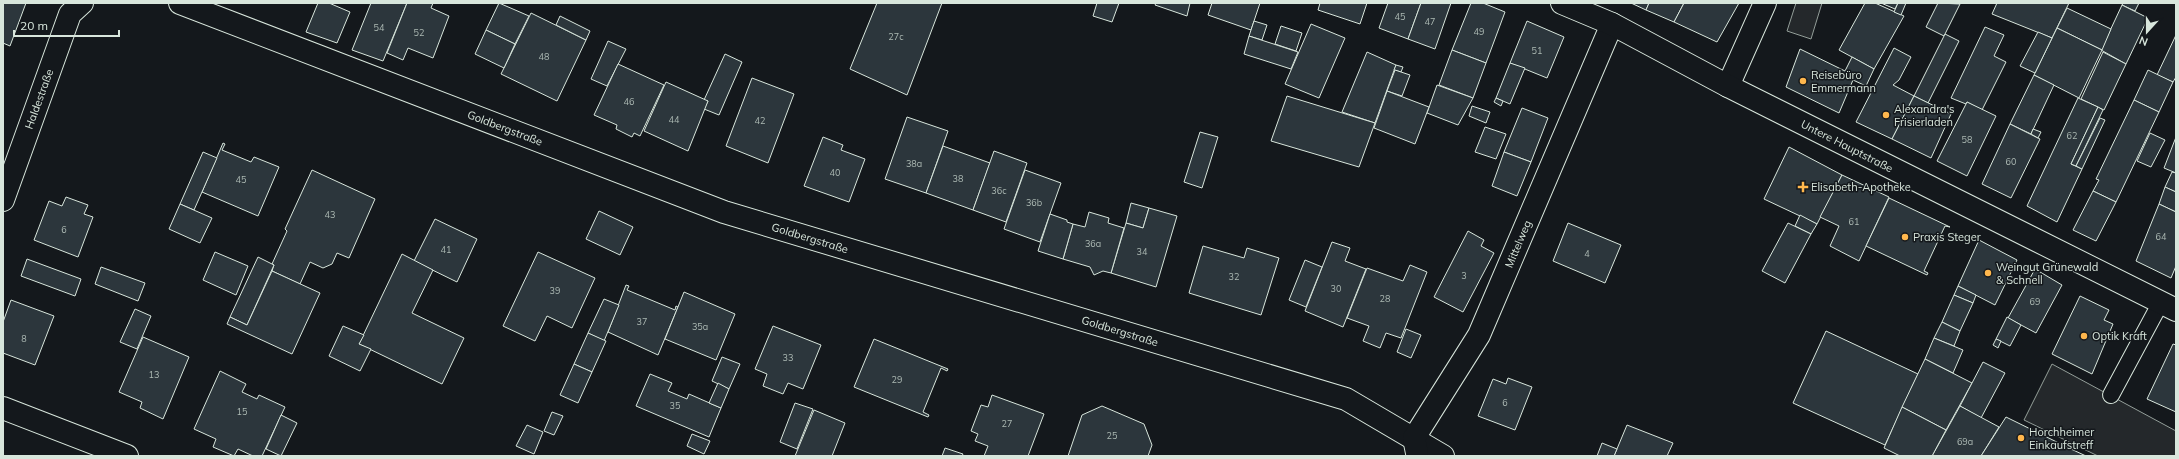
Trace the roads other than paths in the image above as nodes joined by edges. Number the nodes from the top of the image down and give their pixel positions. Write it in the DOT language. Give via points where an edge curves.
graph roads {
  1 [pos="82,3"];
  2 [pos="180,3"];
  3 [pos="1562,3"];
  4 [pos="1765,3"];
  5 [pos="1612,24"];
  6 [pos="1728,86"];
  7 [pos="3,200"];
  8 [pos="2168,306"];
  9 [pos="2111,395"];
  10 [pos="3,408"];
  11 [pos="1416,447"];
  12 [pos="126,456"];
  13 [pos="1443,456"];
  1 -- 7 [label="street, Haldestraße" via="70,14"];
  2 -- 11 [label="street, Goldbergstraße" via="724,212 1346,399"];
  3 -- 5 [label="street, Untere Hauptstraße"];
  4 -- 6 [label="street"];
  5 -- 6 [label="street, Untere Hauptstraße"];
  5 -- 11 [label="street, Mittelweg" via="1479,335"];
  6 -- 8 [label="street, Untere Hauptstraße"];
  8 -- 9 [label="lane"];
  10 -- 12 [label="street"];
  11 -- 13 [label="street, Goldbergstraße"];
}
